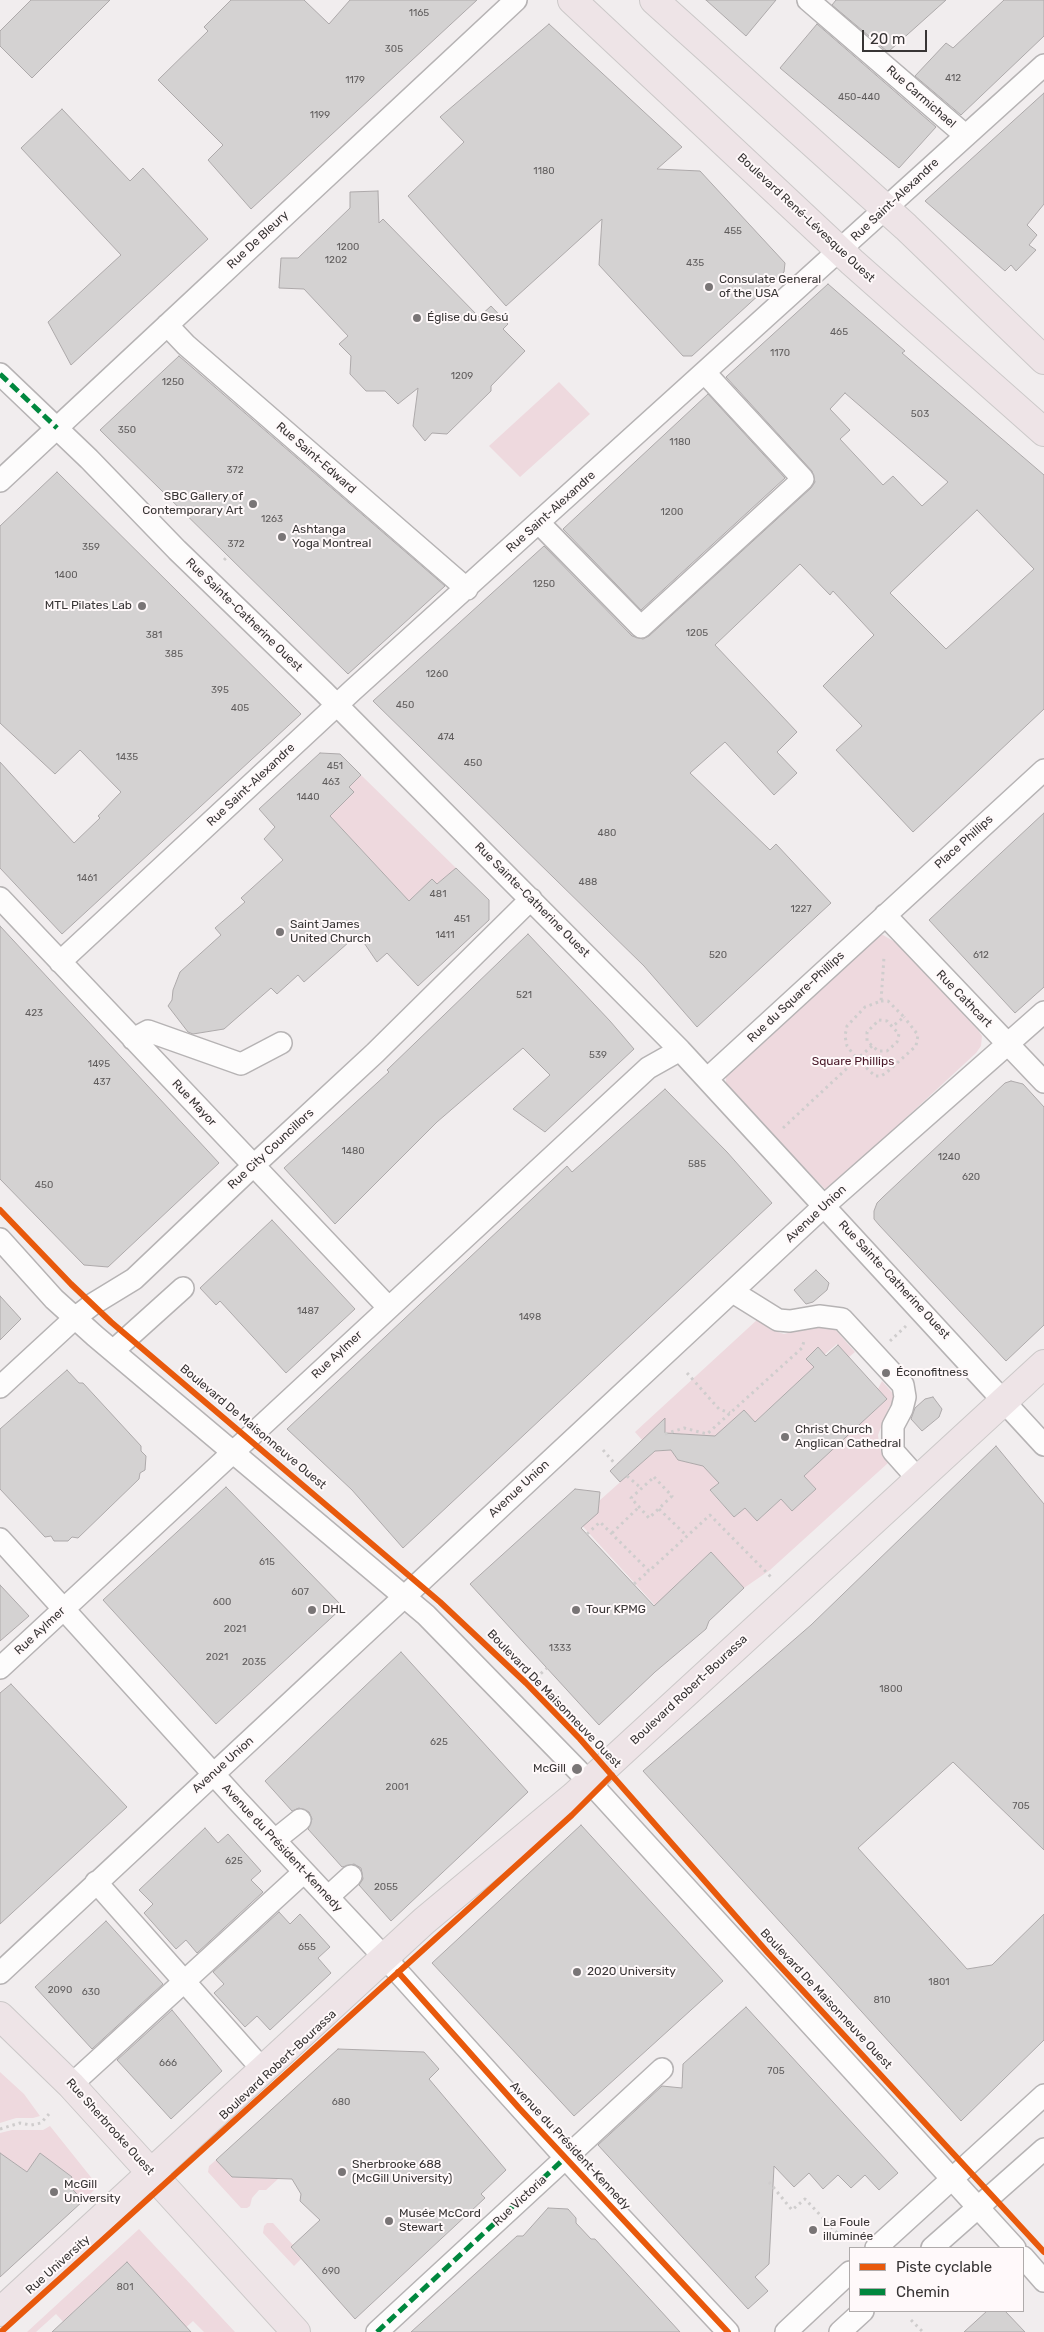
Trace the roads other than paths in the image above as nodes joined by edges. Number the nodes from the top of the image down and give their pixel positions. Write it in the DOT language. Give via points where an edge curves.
graph roads {
  1 [pos="516,0"];
  2 [pos="572,0"];
  3 [pos="654,0"];
  4 [pos="808,0"];
  5 [pos="1044,65"];
  6 [pos="965,135"];
  7 [pos="885,210"];
  8 [pos="840,251"];
  9 [pos="167,325"];
  10 [pos="1044,360"];
  11 [pos="705,373"];
  12 [pos="0,374"];
  13 [pos="56,428"];
  14 [pos="1044,432"];
  15 [pos="0,482"];
  16 [pos="538,523"];
  17 [pos="467,589"];
  18 [pos="338,705"];
  19 [pos="1044,770"];
  20 [pos="0,898"];
  21 [pos="532,899"];
  22 [pos="885,915"];
  23 [pos="60,962"];
  24 [pos="1044,1012"];
  25 [pos="132,1039"];
  26 [pos="281,1043"];
  27 [pos="1008,1045"];
  28 [pos="680,1050"];
  29 [pos="707,1079"];
  30 [pos="1044,1082"];
  31 [pos="252,1166"];
  32 [pos="824,1205"];
  33 [pos="0,1239"];
  34 [pos="183,1288"];
  35 [pos="734,1292"];
  36 [pos="388,1307"];
  37 [pos="76,1317"];
  38 [pos="113,1351"];
  39 [pos="1044,1364"];
  40 [pos="0,1387"];
  41 [pos="1004,1400"];
  42 [pos="1044,1445"];
  43 [pos="233,1451"];
  44 [pos="918,1479"];
  45 [pos="0,1539"];
  46 [pos="405,1595"];
  47 [pos="63,1609"];
  48 [pos="0,1668"];
  49 [pos="213,1774"];
  50 [pos="589,1782"];
  51 [pos="300,1820"];
  52 [pos="275,1840"];
  53 [pos="304,1872"];
  54 [pos="351,1876"];
  55 [pos="96,1882"];
  56 [pos="328,1897"];
  57 [pos="385,1958"];
  58 [pos="0,1973"];
  59 [pos="184,1981"];
  60 [pos="0,2016"];
  61 [pos="662,2069"];
  62 [pos="263,2070"];
  63 [pos="71,2085"];
  64 [pos="1044,2095"];
  65 [pos="1044,2149"];
  66 [pos="565,2158"];
  67 [pos="151,2173"];
  68 [pos="951,2179"];
  69 [pos="977,2208"];
  70 [pos="877,2247"];
  71 [pos="933,2247"];
  72 [pos="1013,2247"];
  73 [pos="1024,2258"];
  74 [pos="849,2273"];
  75 [pos="1044,2280"];
  76 [pos="0,2312"];
  77 [pos="862,2312"];
  78 [pos="296,2332"];
  79 [pos="377,2332"];
  80 [pos="728,2332"];
  81 [pos="786,2332"];
  82 [pos="840,2332"];
  1 -- 9 [label="street, Rue De Bleury"];
  2 -- 8 [label="main road, Boulevard René-Lévesque Ouest"];
  3 -- 7 [label="main road"];
  4 -- 6 [label="street, Rue Carmichael"];
  5 -- 6 [label="street, Rue Saint-Alexandre"];
  6 -- 7 [label="street, Rue Saint-Alexandre"];
  7 -- 8 [label="street, Rue Saint-Alexandre"];
  7 -- 10 [label="main road"];
  8 -- 11 [label="street, Rue Saint-Alexandre"];
  8 -- 14 [label="main road, Boulevard René-Lévesque Ouest"];
  9 -- 13 [label="street, Rue De Bleury"];
  9 -- 17 [label="street, Rue Saint-Edward" via="186,346"];
  11 -- 16 [label="street, Rue Saint-Alexandre"];
  11 -- 16 [label="street" via="803,480 641,627"];
  12 -- 13 [label="street, Rue Sainte-Catherine Ouest"];
  13 -- 15 [label="street, Rue De Bleury"];
  13 -- 18 [label="street, Rue Sainte-Catherine Ouest"];
  16 -- 17 [label="street, Rue Saint-Alexandre"];
  17 -- 18 [label="street, Rue Saint-Alexandre"];
  18 -- 21 [label="street, Rue Sainte-Catherine Ouest"];
  18 -- 23 [label="street, Rue Saint-Alexandre"];
  19 -- 22 [label="street, Place Phillips"];
  20 -- 23 [label="street, Rue Mayor"];
  21 -- 28 [label="street, Rue Sainte-Catherine Ouest"];
  21 -- 31 [label="street, Rue City Councillors" via="375,1053"];
  22 -- 27 [label="street, Rue Cathcart"];
  22 -- 29 [label="street, Rue du Square-Phillips"];
  23 -- 25 [label="street, Rue Mayor"];
  24 -- 27 [label="street, Avenue Union"];
  25 -- 26 [label="street" via="148,1031 241,1064"];
  25 -- 31 [label="street, Rue Mayor"];
  27 -- 30 [label="street, Rue Cathcart"];
  27 -- 32 [label="street, Avenue Union"];
  28 -- 29 [label="street, Rue Sainte-Catherine Ouest"];
  28 -- 36 [label="street, Rue Aylmer" via="648,1068"];
  29 -- 32 [label="street, Rue Sainte-Catherine Ouest"];
  31 -- 36 [label="street, Rue Mayor"];
  31 -- 37 [label="street, Rue City Councillors" via="134,1279"];
  32 -- 35 [label="street, Avenue Union"];
  32 -- 41 [label="street, Rue Sainte-Catherine Ouest"];
  33 -- 37 [label="street" via="54,1299"];
  34 -- 38 [label="street"];
  35 -- 44 [label="street" via="778,1320 831,1316 842,1319 903,1385 902,1409 892,1426 893,1451"];
  35 -- 46 [label="street, Avenue Union"];
  36 -- 43 [label="street, Rue Aylmer"];
  37 -- 38 [label="street"];
  37 -- 40 [label="street, Rue City Councillors"];
  38 -- 43 [label="street"];
  39 -- 41 [label="main road, Boulevard Robert-Bourassa"];
  41 -- 42 [label="street, Rue Sainte-Catherine Ouest"];
  41 -- 44 [label="main road, Boulevard Robert-Bourassa"];
  43 -- 46 [label="street"];
  43 -- 47 [label="street, Rue Aylmer"];
  44 -- 50 [label="main road, Boulevard Robert-Bourassa"];
  45 -- 47 [label="street, Avenue du Président-Kennedy"];
  46 -- 49 [label="street, Avenue Union"];
  46 -- 50 [label="street"];
  47 -- 48 [label="street, Rue Aylmer"];
  47 -- 49 [label="street, Avenue du Président-Kennedy"];
  49 -- 52 [label="street, Avenue du Président-Kennedy"];
  49 -- 55 [label="street, Avenue Union"];
  50 -- 57 [label="main road, Boulevard Robert-Bourassa" via="424,1921"];
  50 -- 68 [label="street"];
  51 -- 52 [label="street"];
  52 -- 53 [label="street, Avenue du Président-Kennedy"];
  53 -- 56 [label="street, Avenue du Président-Kennedy"];
  53 -- 59 [label="street"];
  54 -- 56 [label="street"];
  55 -- 58 [label="street, Avenue Union"];
  55 -- 59 [label="street"];
  56 -- 57 [label="street, Avenue du Président-Kennedy"];
  57 -- 62 [label="main road, Boulevard Robert-Bourassa"];
  57 -- 66 [label="street, Avenue du Président-Kennedy"];
  59 -- 62 [label="street"];
  59 -- 63 [label="street"];
  60 -- 63 [label="main road, Rue Sherbrooke Ouest"];
  61 -- 66 [label="street, Rue Victoria"];
  62 -- 67 [label="main road, Boulevard Robert-Bourassa"];
  63 -- 67 [label="main road, Rue Sherbrooke Ouest"];
  64 -- 68 [label="street"];
  65 -- 69 [label="street"];
  66 -- 79 [label="street, Rue Victoria"];
  66 -- 80 [label="street, Avenue du Président-Kennedy"];
  67 -- 76 [label="main road, Rue University"];
  67 -- 78 [label="main road, Rue Sherbrooke Ouest"];
  68 -- 69 [label="street"];
  68 -- 70 [label="street"];
  69 -- 71 [label="street"];
  69 -- 72 [label="street"];
  73 -- 75 [label="street"];
  74 -- 81 [label="street"];
  77 -- 82 [label="street"];
}
